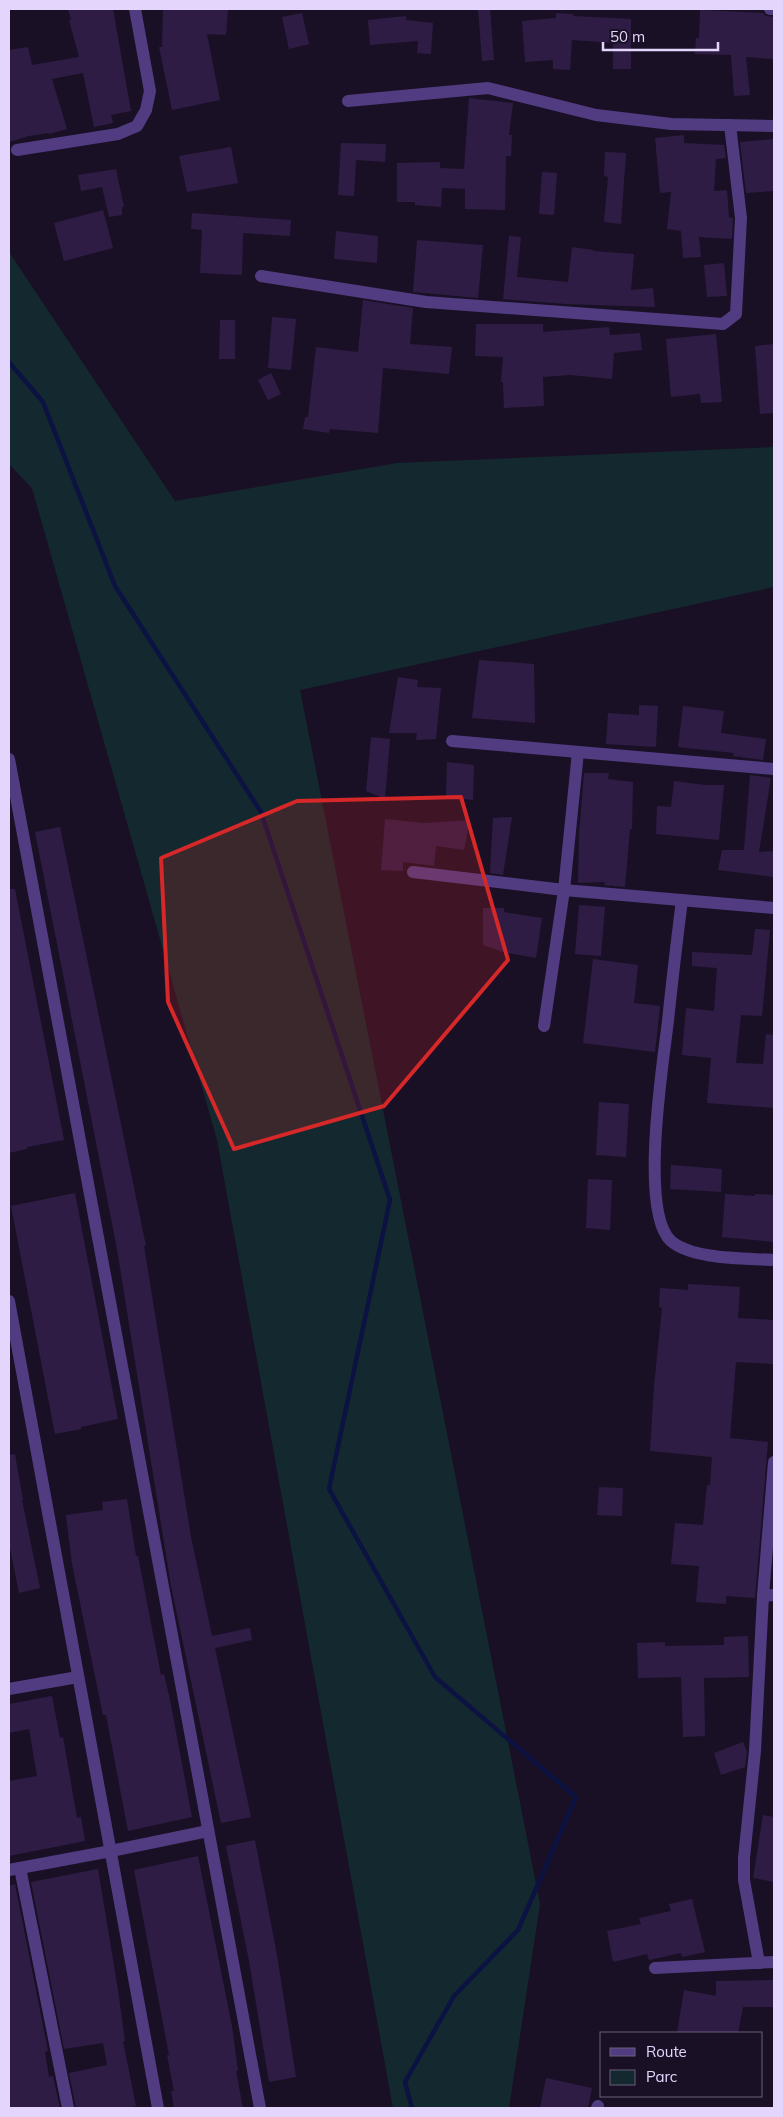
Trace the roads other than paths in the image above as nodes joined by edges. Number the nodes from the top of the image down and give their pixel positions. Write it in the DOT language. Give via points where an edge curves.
graph roads {
  1 [pos="135,9"];
  2 [pos="770,9"];
  3 [pos="774,9"];
  4 [pos="348,101"];
  5 [pos="730,125"];
  6 [pos="774,126"];
  7 [pos="17,150"];
  8 [pos="261,276"];
  9 [pos="452,742"];
  10 [pos="578,752"];
  11 [pos="9,759"];
  12 [pos="774,769"];
  13 [pos="413,872"];
  14 [pos="564,890"];
  15 [pos="682,900"];
  16 [pos="774,908"];
  17 [pos="544,1026"];
  18 [pos="774,1260"];
  19 [pos="9,1301"];
  20 [pos="12,1342"];
  21 [pos="774,1462"];
  22 [pos="768,1595"];
  23 [pos="78,1677"];
  24 [pos="9,1690"];
  25 [pos="208,1831"];
  26 [pos="111,1851"];
  27 [pos="14,1869"];
  28 [pos="774,1962"];
  29 [pos="759,1963"];
  30 [pos="655,1968"];
  31 [pos="68,2108"];
  32 [pos="158,2108"];
  33 [pos="260,2108"];
  1 -- 7 [label="street" via="150,91 146,110 137,126 118,134"];
  2 -- 3 [label="street"];
  4 -- 5 [label="street" via="488,88 596,115 671,124"];
  5 -- 6 [label="street"];
  5 -- 8 [label="street" via="740,218 736,314 724,324 426,302"];
  9 -- 10 [label="street"];
  10 -- 12 [label="street"];
  10 -- 14 [label="street"];
  11 -- 25 [label="street"];
  13 -- 14 [label="street"];
  14 -- 15 [label="street"];
  14 -- 17 [label="street"];
  15 -- 16 [label="street"];
  15 -- 18 [label="street" via="655,1143 659,1218 670,1240 684,1249 704,1254"];
  19 -- 20 [label="street"];
  20 -- 23 [label="street"];
  21 -- 22 [label="street"];
  22 -- 29 [label="street" via="744,1858 744,1880"];
  23 -- 24 [label="street"];
  23 -- 26 [label="street"];
  25 -- 26 [label="street"];
  25 -- 33 [label="street"];
  26 -- 27 [label="street"];
  26 -- 32 [label="street"];
  27 -- 31 [label="street"];
  28 -- 29 [label="street"];
  29 -- 30 [label="street"];
}
